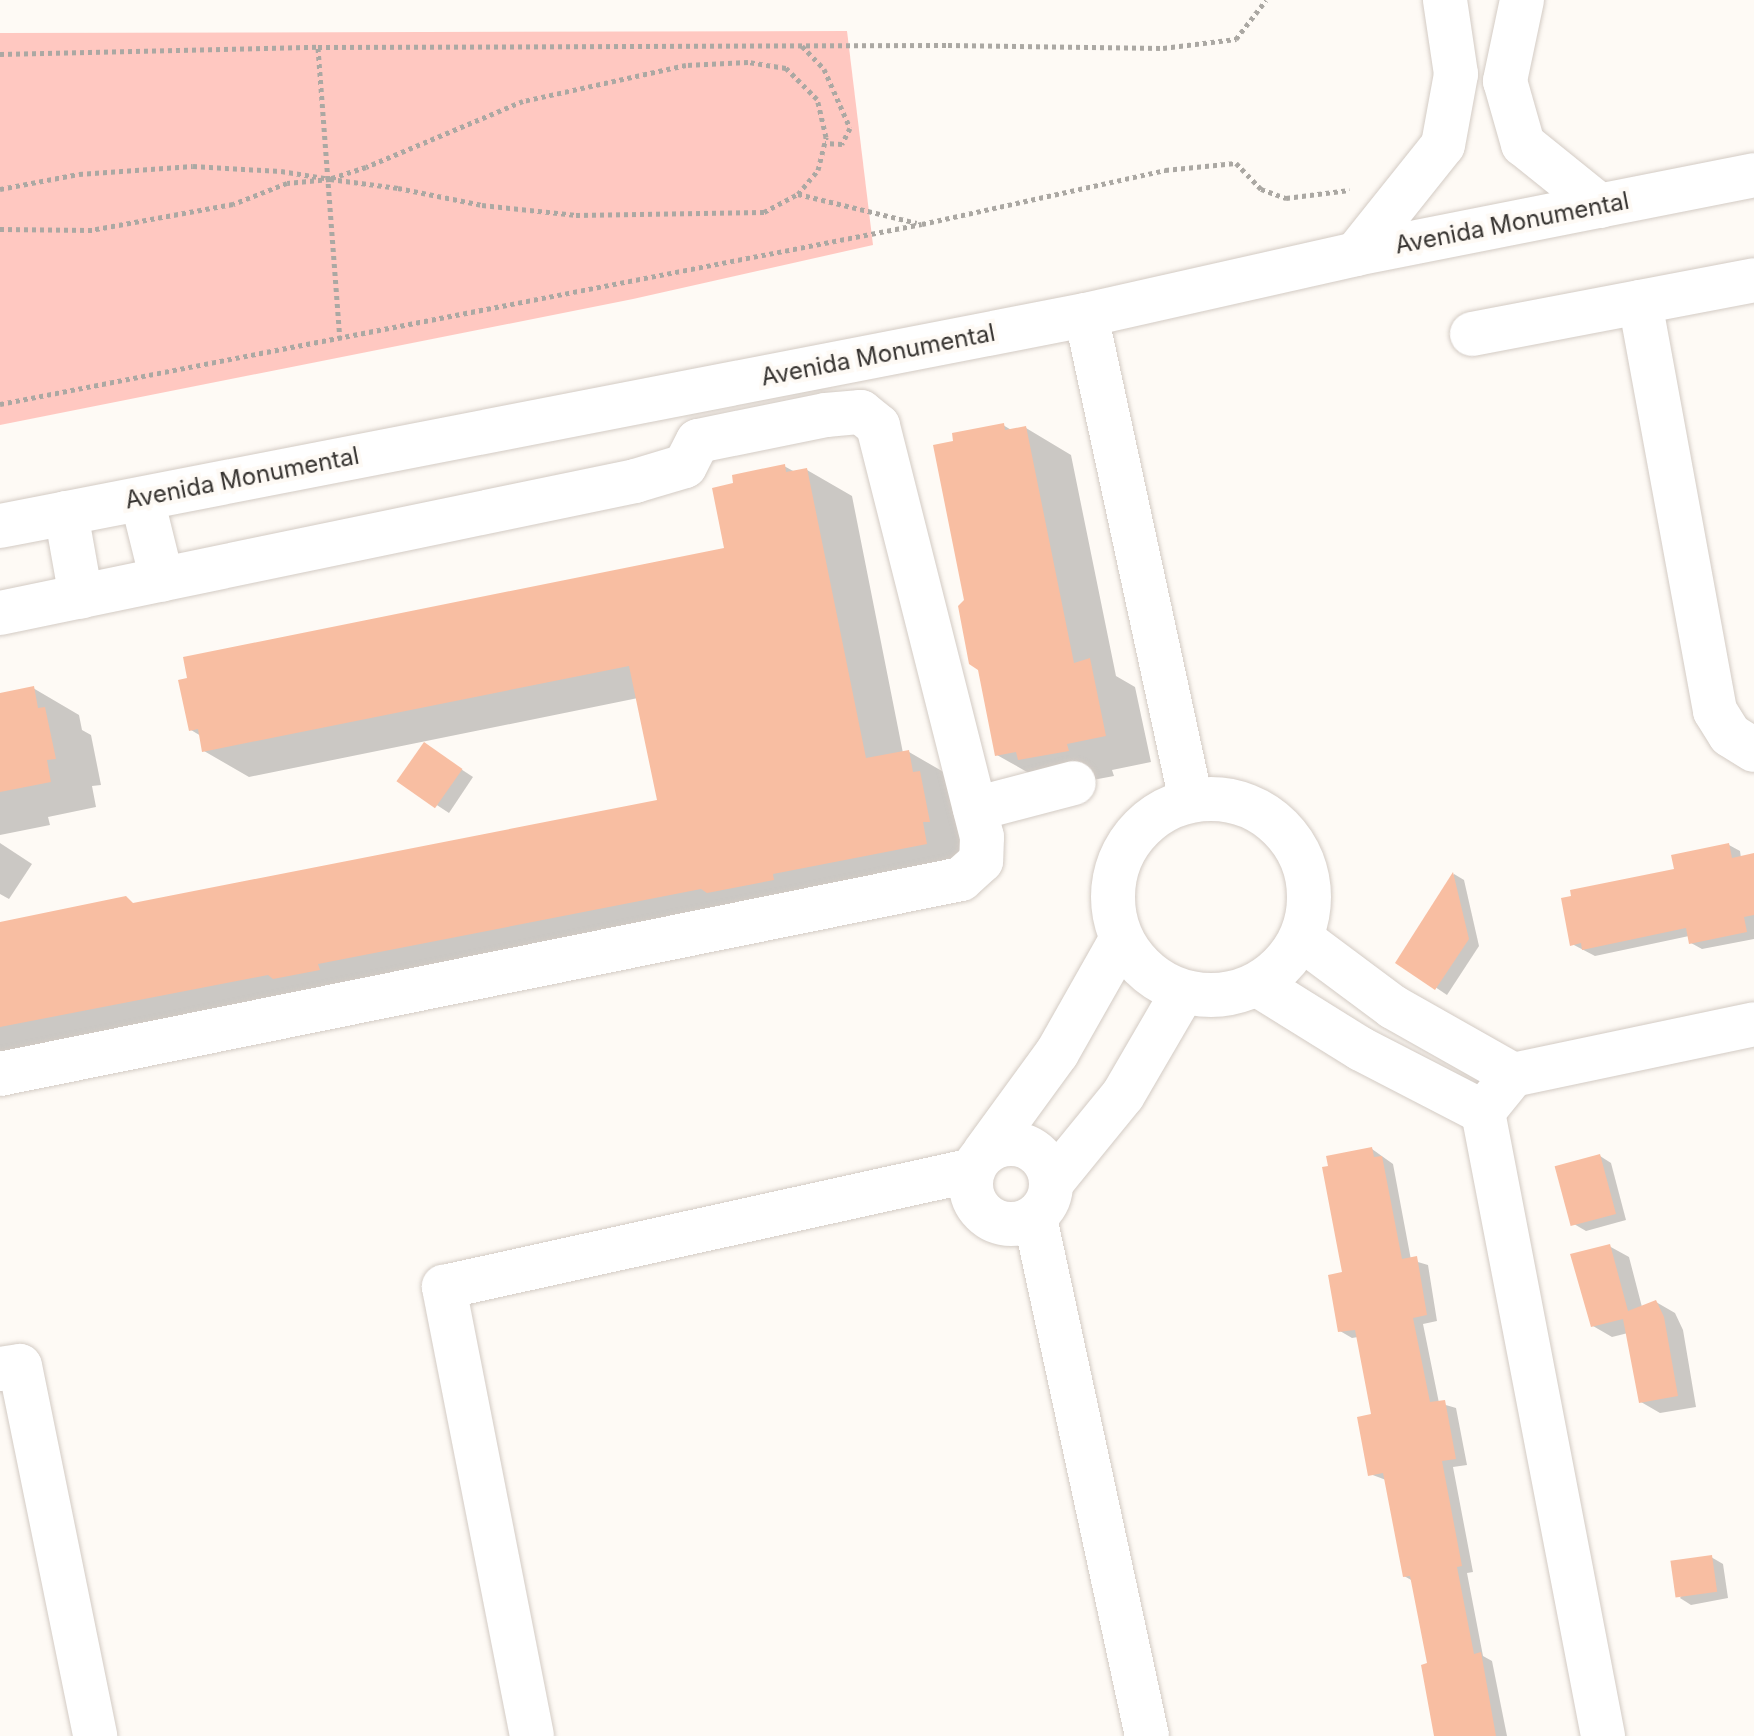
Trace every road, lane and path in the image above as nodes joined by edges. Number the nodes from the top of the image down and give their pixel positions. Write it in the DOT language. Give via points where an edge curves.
graph roads {
  1 [pos="1266,0"];
  2 [pos="1445,0"];
  3 [pos="1522,0"];
  4 [pos="801,46"];
  5 [pos="318,47"];
  6 [pos="0,54"];
  7 [pos="825,143"];
  8 [pos="1754,175"];
  9 [pos="330,179"];
  10 [pos="1411,186"];
  11 [pos="0,189"];
  12 [pos="798,194"];
  13 [pos="1600,206"];
  14 [pos="922,224"];
  15 [pos="0,229"];
  16 [pos="1356,254"];
  17 [pos="1754,280"];
  18 [pos="1640,302"];
  19 [pos="1086,315"];
  20 [pos="1472,334"];
  21 [pos="340,338"];
  22 [pos="0,404"];
  23 [pos="142,499"];
  24 [pos="66,513"];
  25 [pos="0,526"];
  26 [pos="162,580"];
  27 [pos="81,597"];
  28 [pos="0,613"];
  29 [pos="1754,750"];
  30 [pos="1074,783"];
  31 [pos="1191,799"];
  32 [pos="975,809"];
  33 [pos="1121,940"];
  34 [pos="1303,940"];
  35 [pos="1258,985"];
  36 [pos="1183,992"];
  37 [pos="1754,1024"];
  38 [pos="0,1074"];
  39 [pos="1513,1075"];
  40 [pos="1483,1112"];
  41 [pos="978,1162"];
  42 [pos="1044,1200"];
  43 [pos="0,1369"];
  44 [pos="95,1736"];
  45 [pos="532,1736"];
  46 [pos="1147,1736"];
  47 [pos="1603,1736"];
  1 -- 4 [label="path" via="1236,39 1163,48"];
  2 -- 10 [label="street" via="1456,74 1443,145"];
  3 -- 13 [label="street" via="1505,81 1523,144"];
  4 -- 5 [label="path"];
  4 -- 7 [label="path" via="824,69 850,128 842,144"];
  5 -- 6 [label="path"];
  5 -- 9 [label="path"];
  7 -- 9 [label="path" via="817,99 786,68 748,62 686,65 523,101"];
  7 -- 12 [label="path" via="818,170"];
  8 -- 13 [label="street, Avenida Monumental"];
  9 -- 11 [label="path" via="193,166 79,174"];
  9 -- 12 [label="path" via="576,215 764,212"];
  9 -- 15 [label="path" via="287,183 233,204 149,222 92,230"];
  9 -- 21 [label="path"];
  10 -- 14 [label="path" via="1286,198 1261,189 1236,163 1165,170"];
  10 -- 16 [label="street"];
  12 -- 14 [label="path"];
  13 -- 16 [label="street, Avenida Monumental"];
  14 -- 21 [label="path"];
  16 -- 19 [label="street, Avenida Monumental"];
  17 -- 18 [label="street"];
  18 -- 20 [label="street"];
  18 -- 29 [label="street" via="1715,711 1730,735"];
  19 -- 23 [label="street, Avenida Monumental"];
  19 -- 31 [label="street"];
  21 -- 22 [label="path"];
  23 -- 24 [label="street, Avenida Monumental"];
  23 -- 26 [label="street"];
  24 -- 25 [label="street, Avenida Monumental"];
  24 -- 27 [label="street"];
  26 -- 27 [label="street"];
  26 -- 32 [label="street" via="647,478 685,466 698,441 861,412 878,426"];
  27 -- 28 [label="street"];
  30 -- 32 [label="street"];
  31 -- 33 [label="street" via="1150,818 1121,852 1111,896"];
  31 -- 34 [label="street" via="1240,801 1283,826 1308,869"];
  32 -- 38 [label="street" via="981,861 961,879"];
  33 -- 36 [label="street" via="1149,975"];
  33 -- 41 [label="street" via="1057,1053"];
  34 -- 35 [label="street" via="1288,962"];
  34 -- 39 [label="street" via="1393,1007"];
  35 -- 36 [label="street" via="1222,996"];
  35 -- 40 [label="street" via="1361,1049"];
  36 -- 42 [label="street" via="1123,1095"];
  37 -- 39 [label="street"];
  39 -- 40 [label="street"];
  40 -- 47 [label="street"];
  41 -- 42 [label="street" via="1005,1144 1028,1147 1045,1161"];
  41 -- 42 [label="street" via="970,1190 978,1209 995,1222 1015,1225"];
  41 -- 45 [label="street" via="444,1287"];
  42 -- 46 [label="street"];
  43 -- 44 [label="street" via="20,1366"];
}
